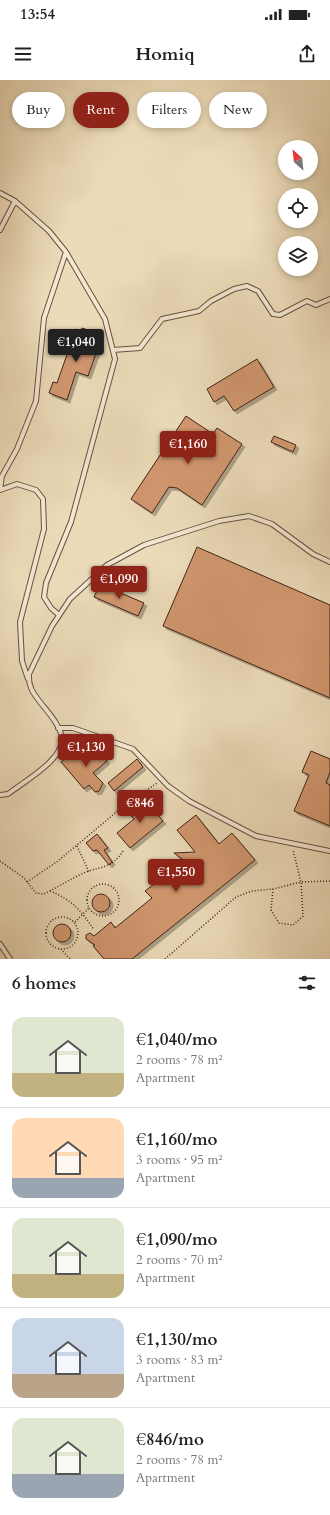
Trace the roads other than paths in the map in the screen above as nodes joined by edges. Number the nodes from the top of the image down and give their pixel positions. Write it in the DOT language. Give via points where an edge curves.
graph roads {
  1 [pos="0,193"];
  2 [pos="15,201"];
  3 [pos="0,230"];
  4 [pos="66,252"];
  5 [pos="330,299"];
  6 [pos="113,350"];
  7 [pos="0,490"];
  8 [pos="330,562"];
  9 [pos="59,616"];
  10 [pos="28,681"];
  11 [pos="58,728"];
  12 [pos="0,795"];
  13 [pos="330,851"];
  14 [pos="0,944"];
  15 [pos="10,959"];
  1 -- 2 [label="lane"];
  2 -- 3 [label="lane"];
  2 -- 4 [label="lane" via="49,231"];
  4 -- 6 [label="lane" via="105,319"];
  4 -- 7 [label="lane" via="44,318 36,402 17,449 2,476"];
  5 -- 6 [label="lane" via="316,305 307,301 280,315 273,314 258,291 247,286 234,289 199,311 162,319 140,348"];
  6 -- 9 [label="lane" via="115,359 71,522 46,583 44,597 50,608"];
  7 -- 10 [label="lane" via="17,484 23,485 36,490 43,499 44,529 20,622 22,661"];
  8 -- 9 [label="lane" via="313,554 272,524 248,516 219,521 144,545 107,565 70,599"];
  9 -- 10 [label="lane" via="29,674"];
  10 -- 11 [label="lane" via="32,691"];
  11 -- 12 [label="lane" via="62,742 54,759 8,794"];
  11 -- 13 [label="lane" via="73,728 133,749 162,779 189,801 256,836"];
  14 -- 15 [label="lane"];
}
